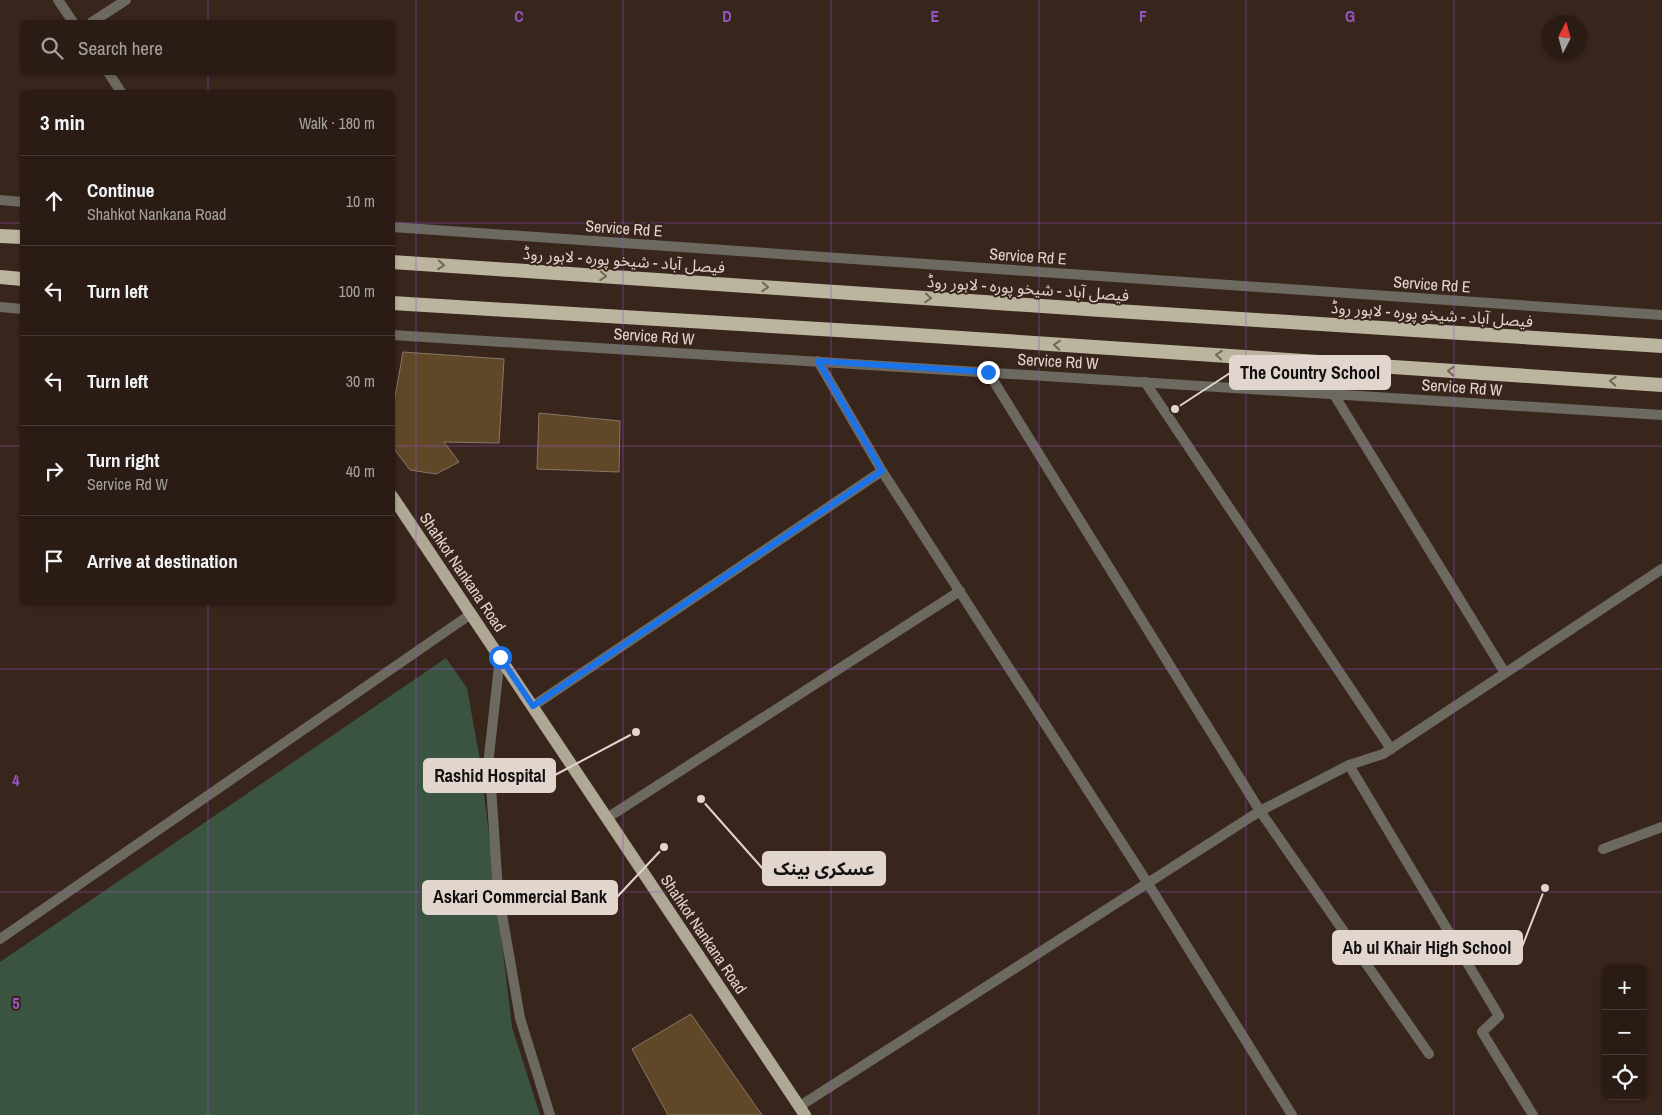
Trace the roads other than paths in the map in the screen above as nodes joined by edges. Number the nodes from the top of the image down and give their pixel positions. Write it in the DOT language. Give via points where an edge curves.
graph roads {
  1 [pos="58,0"];
  2 [pos="126,0"];
  3 [pos="73,20"];
  4 [pos="95,20"];
  5 [pos="110,75"];
  6 [pos="120,90"];
  7 [pos="0,200"];
  8 [pos="20,202"];
  9 [pos="395,227"];
  10 [pos="0,236"];
  11 [pos="20,237"];
  12 [pos="395,262"];
  13 [pos="0,277"];
  14 [pos="20,279"];
  15 [pos="395,303"];
  16 [pos="0,307"];
  17 [pos="20,309"];
  18 [pos="1662,315"];
  19 [pos="395,335"];
  20 [pos="1662,346"];
  21 [pos="818,361"];
  22 [pos="988,372"];
  23 [pos="1145,382"];
  24 [pos="1662,385"];
  25 [pos="1333,394"];
  26 [pos="1662,414"];
  27 [pos="882,471"];
  28 [pos="395,500"];
  29 [pos="1662,569"];
  30 [pos="960,592"];
  31 [pos="471,614"];
  32 [pos="500,657"];
  33 [pos="1505,673"];
  34 [pos="533,706"];
  35 [pos="1391,749"];
  36 [pos="1349,765"];
  37 [pos="1260,810"];
  38 [pos="607,818"];
  39 [pos="1662,826"];
  40 [pos="1603,849"];
  41 [pos="1147,882"];
  42 [pos="0,939"];
  43 [pos="1429,1054"];
  44 [pos="803,1111"];
  45 [pos="550,1115"];
  46 [pos="1292,1115"];
  47 [pos="1533,1115"];
  1 -- 3 [label="street"];
  2 -- 4 [label="street"];
  5 -- 6 [label="street"];
  7 -- 8 [label="street"];
  9 -- 18 [label="street, Service Rd E"];
  10 -- 11 [label="highway"];
  12 -- 20 [label="highway, فیصل آباد - شیخو پورہ - لاہور روڈ, one-way"];
  13 -- 14 [label="highway"];
  24 -- 15 [label="highway, one-way"];
  16 -- 17 [label="street"];
  19 -- 21 [label="street, Service Rd W"];
  21 -- 22 [label="street, Service Rd W"];
  21 -- 27 [label="street"];
  22 -- 23 [label="street, Service Rd W"];
  22 -- 37 [label="street"];
  23 -- 25 [label="street, Service Rd W"];
  23 -- 35 [label="street"];
  25 -- 26 [label="street, Service Rd W"];
  25 -- 33 [label="street"];
  27 -- 30 [label="street"];
  27 -- 34 [label="street"];
  28 -- 31 [label="main road, Shahkot Nankana Road"];
  29 -- 33 [label="street"];
  30 -- 38 [label="street"];
  30 -- 41 [label="street"];
  31 -- 32 [label="main road, Shahkot Nankana Road"];
  31 -- 42 [label="street"];
  32 -- 34 [label="main road, Shahkot Nankana Road"];
  32 -- 45 [label="street" via="490,756 498,891 520,1018"];
  33 -- 35 [label="street"];
  34 -- 38 [label="main road, Shahkot Nankana Road"];
  35 -- 36 [label="street"];
  36 -- 37 [label="street"];
  36 -- 47 [label="street" via="1499,1016 1482,1032"];
  37 -- 41 [label="street"];
  37 -- 43 [label="street"];
  38 -- 44 [label="main road, Shahkot Nankana Road"];
  39 -- 40 [label="street"];
  41 -- 44 [label="street"];
  41 -- 46 [label="street"];
}
